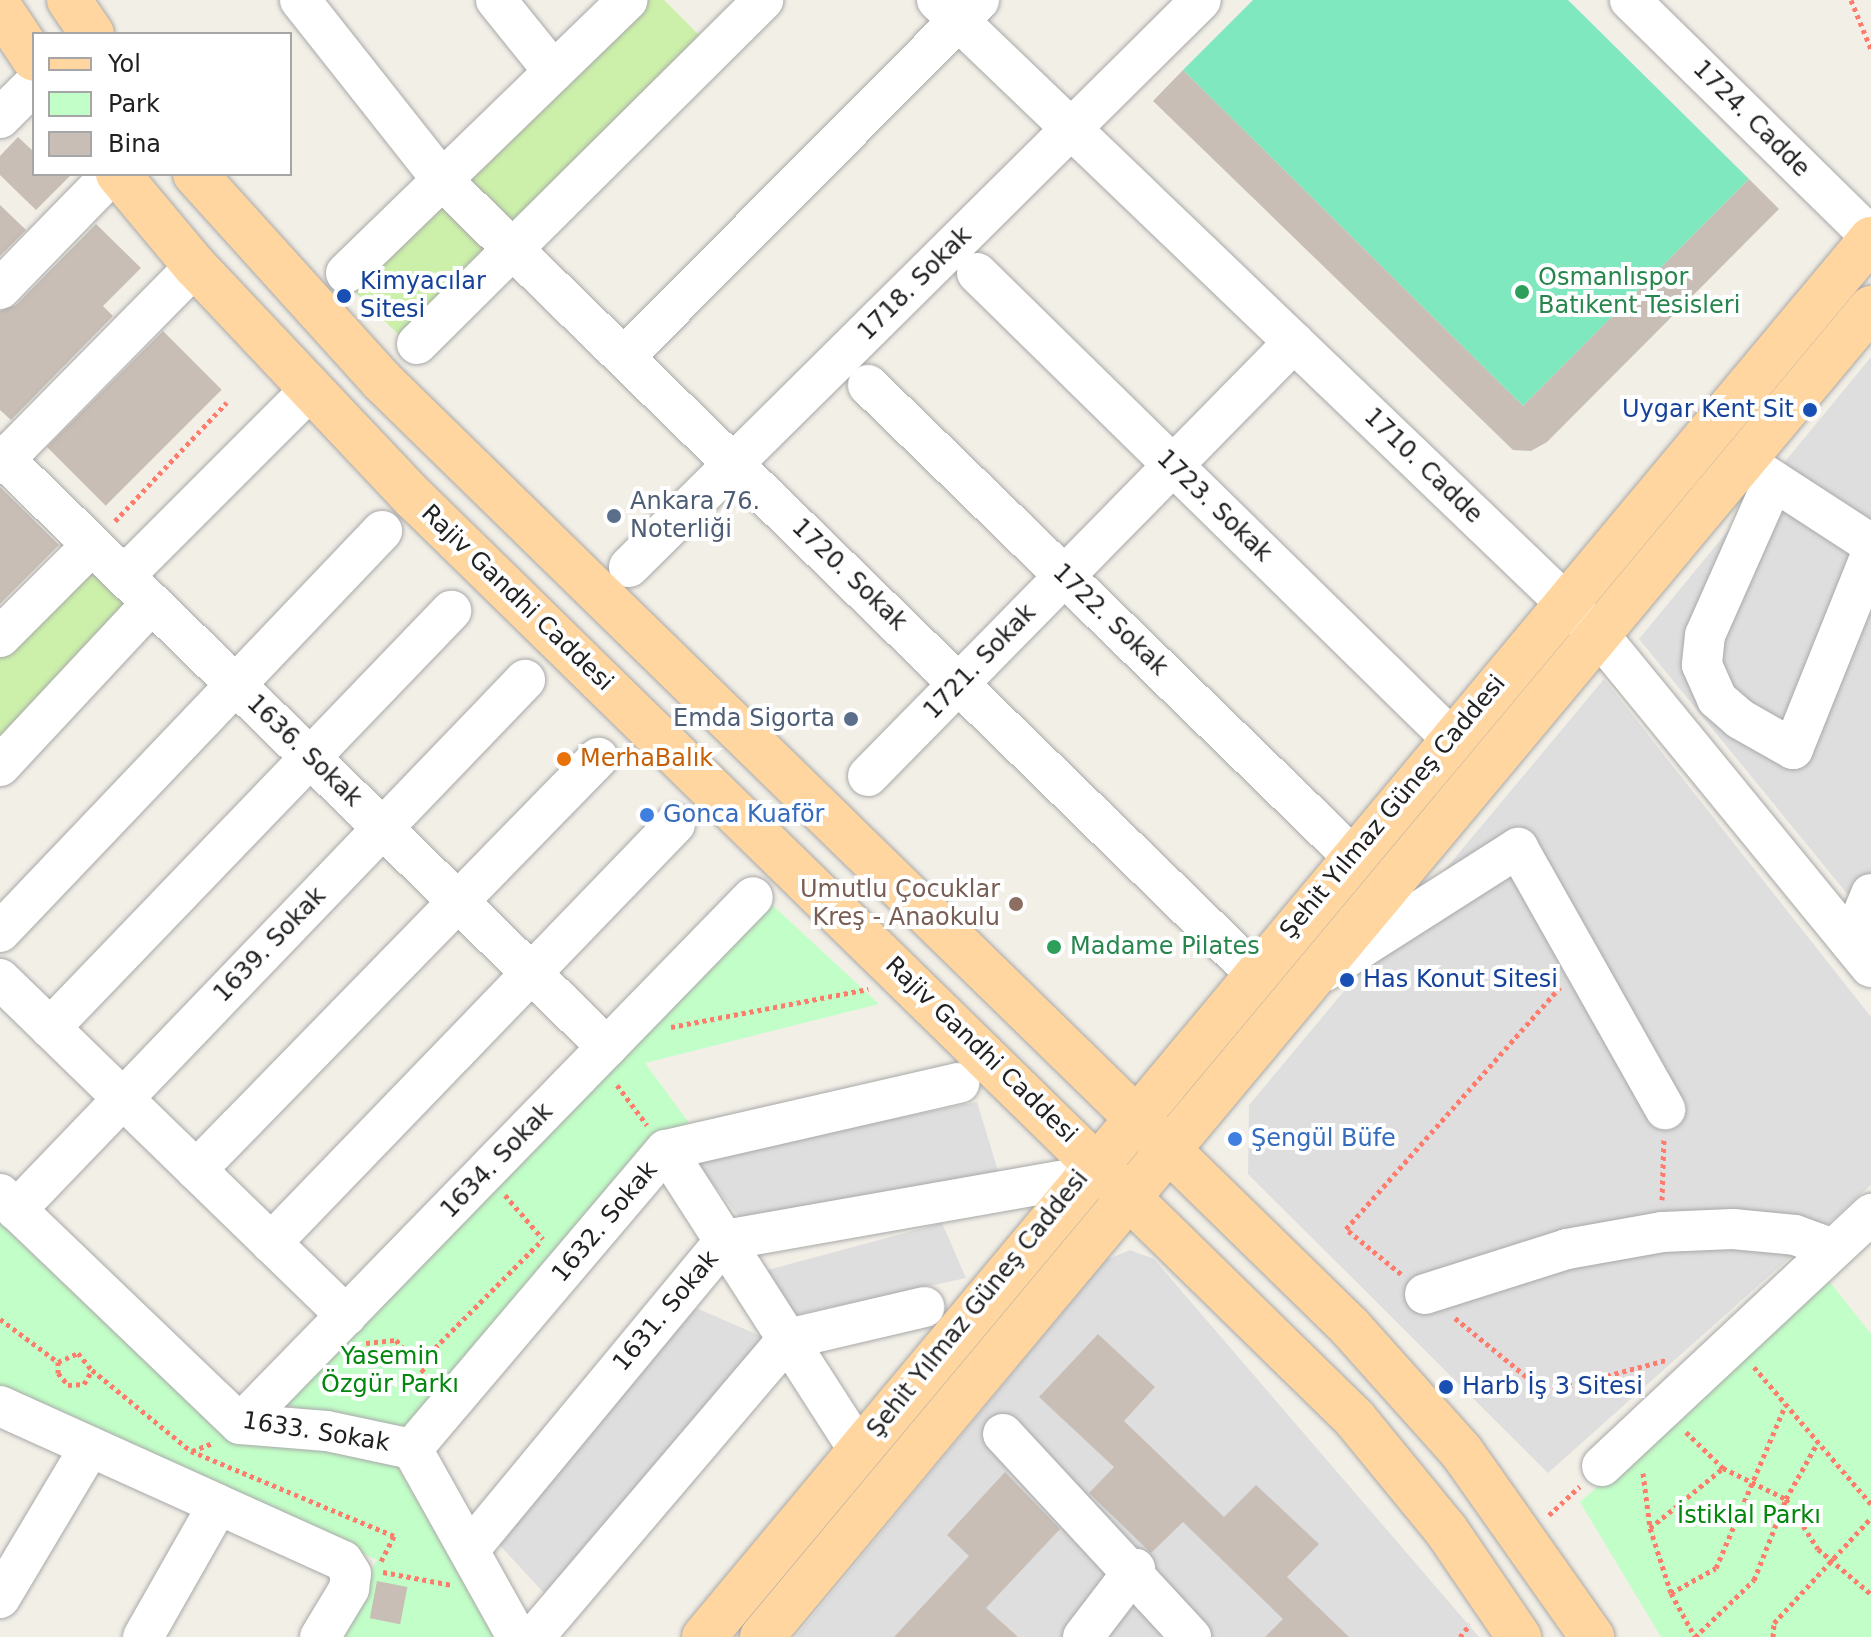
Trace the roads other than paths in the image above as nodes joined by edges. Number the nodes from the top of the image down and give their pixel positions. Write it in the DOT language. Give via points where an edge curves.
graph roads {
  1 [pos="69,0"];
  2 [pos="300,0"];
  3 [pos="496,0"];
  4 [pos="628,0"];
  5 [pos="763,0"];
  6 [pos="1201,0"];
  7 [pos="1630,0"];
  8 [pos="958,7"];
  9 [pos="0,8"];
  10 [pos="91,32"];
  11 [pos="32,56"];
  12 [pos="554,72"];
  13 [pos="32,86"];
  14 [pos="0,118"];
  15 [pos="1071,128"];
  16 [pos="113,176"];
  17 [pos="117,176"];
  18 [pos="197,176"];
  19 [pos="442,180"];
  20 [pos="1871,238"];
  21 [pos="515,248"];
  22 [pos="195,266"];
  23 [pos="346,273"];
  24 [pos="977,273"];
  25 [pos="0,289"];
  26 [pos="1871,308"];
  27 [pos="1294,342"];
  28 [pos="417,344"];
  29 [pos="625,356"];
  30 [pos="868,385"];
  31 [pos="309,391"];
  32 [pos="1,459"];
  33 [pos="734,462"];
  34 [pos="1173,466"];
  35 [pos="1758,472"];
  36 [pos="382,531"];
  37 [pos="1871,544"];
  38 [pos="92,545"];
  39 [pos="1871,555"];
  40 [pos="629,567"];
  41 [pos="1065,576"];
  42 [pos="138,589"];
  43 [pos="1565,602"];
  44 [pos="451,611"];
  45 [pos="1599,635"];
  46 [pos="0,637"];
  47 [pos="525,680"];
  48 [pos="959,683"];
  49 [pos="236,685"];
  50 [pos="1451,738"];
  51 [pos="311,758"];
  52 [pos="598,758"];
  53 [pos="0,766"];
  54 [pos="868,776"];
  55 [pos="675,824"];
  56 [pos="383,828"];
  57 [pos="1352,856"];
  58 [pos="1871,894"];
  59 [pos="753,897"];
  60 [pos="458,901"];
  61 [pos="0,932"];
  62 [pos="1861,955"];
  63 [pos="1254,972"];
  64 [pos="531,973"];
  65 [pos="1319,975"];
  66 [pos="0,979"];
  67 [pos="50,1028"];
  68 [pos="611,1044"];
  69 [pos="959,1083"];
  70 [pos="123,1099"];
  71 [pos="1665,1109"];
  72 [pos="1134,1117"];
  73 [pos="666,1150"];
  74 [pos="1171,1153"];
  75 [pos="196,1170"];
  76 [pos="1088,1170"];
  77 [pos="1132,1199"];
  78 [pos="8,1202"];
  79 [pos="1871,1214"];
  80 [pos="725,1240"];
  81 [pos="271,1243"];
  82 [pos="1833,1249"];
  83 [pos="1425,1294"];
  84 [pos="924,1307"];
  85 [pos="335,1326"];
  86 [pos="788,1339"];
  87 [pos="0,1406"];
  88 [pos="240,1424"];
  89 [pos="1003,1434"];
  90 [pos="90,1447"];
  91 [pos="412,1449"];
  92 [pos="858,1449"];
  93 [pos="1602,1466"];
  94 [pos="218,1505"];
  95 [pos="469,1550"];
  96 [pos="1135,1569"];
  97 [pos="0,1598"];
  98 [pos="143,1637"];
  99 [pos="320,1637"];
  100 [pos="517,1637"];
  101 [pos="534,1637"];
  102 [pos="704,1637"];
  103 [pos="762,1637"];
  104 [pos="1083,1637"];
  105 [pos="1191,1637"];
  106 [pos="1519,1637"];
  107 [pos="1592,1637"];
  1 -- 10 [label="main road"];
  2 -- 19 [label="street, 1720. Sokak"];
  3 -- 12 [label="street"];
  4 -- 12 [label="street"];
  5 -- 21 [label="street"];
  6 -- 15 [label="street, 1718. Sokak"];
  7 -- 20 [label="street, 1724. Cadde"];
  8 -- 15 [label="street, 1710. Cadde"];
  8 -- 29 [label="street"];
  9 -- 11 [label="main road"];
  12 -- 19 [label="street"];
  13 -- 14 [label="street"];
  15 -- 27 [label="street, 1710. Cadde"];
  15 -- 33 [label="street, 1718. Sokak"];
  16 -- 25 [label="street"];
  17 -- 22 [label="main road, Rajiv Gandhi Caddesi"];
  18 -- 72 [label="main road" via="381,380"];
  19 -- 21 [label="street, 1720. Sokak"];
  19 -- 23 [label="street"];
  20 -- 43 [label="main road, Şehit Yılmaz Güneş Caddesi"];
  21 -- 28 [label="street"];
  21 -- 29 [label="street, 1720. Sokak"];
  22 -- 31 [label="main road, Rajiv Gandhi Caddesi"];
  22 -- 32 [label="street"];
  24 -- 34 [label="street, 1723. Sokak"];
  26 -- 35 [label="main road, Şehit Yılmaz Güneş Caddesi"];
  27 -- 34 [label="street, 1721. Sokak"];
  27 -- 43 [label="street, 1710. Cadde"];
  29 -- 33 [label="street, 1720. Sokak"];
  30 -- 41 [label="street, 1722. Sokak"];
  31 -- 42 [label="street"];
  31 -- 76 [label="main road, Rajiv Gandhi Caddesi" via="909,980"];
  32 -- 38 [label="street, 1636. Sokak"];
  33 -- 40 [label="street, 1718. Sokak"];
  33 -- 48 [label="street, 1720. Sokak"];
  34 -- 41 [label="street, 1721. Sokak"];
  34 -- 50 [label="street, 1723. Sokak"];
  35 -- 37 [label="street"];
  35 -- 39 [label="street" via="1705,635 1702,665 1717,699 1740,719 1793,749"];
  35 -- 45 [label="main road, Şehit Yılmaz Güneş Caddesi"];
  36 -- 49 [label="street"];
  38 -- 42 [label="street, 1636. Sokak"];
  38 -- 46 [label="street"];
  41 -- 48 [label="street, 1721. Sokak"];
  41 -- 57 [label="street, 1722. Sokak"];
  42 -- 49 [label="street, 1636. Sokak"];
  42 -- 53 [label="street"];
  43 -- 45 [label="street, 1710. Cadde"];
  43 -- 50 [label="main road, Şehit Yılmaz Güneş Caddesi"];
  44 -- 51 [label="street"];
  45 -- 62 [label="street, 1710. Cadde"];
  45 -- 65 [label="main road, Şehit Yılmaz Güneş Caddesi"];
  47 -- 56 [label="street, 1639. Sokak"];
  48 -- 54 [label="street, 1721. Sokak"];
  48 -- 63 [label="street, 1720. Sokak"];
  49 -- 51 [label="street, 1636. Sokak"];
  49 -- 61 [label="street"];
  50 -- 57 [label="main road, Şehit Yılmaz Güneş Caddesi"];
  51 -- 56 [label="street, 1636. Sokak"];
  51 -- 67 [label="street"];
  52 -- 60 [label="street"];
  55 -- 64 [label="street"];
  56 -- 60 [label="street, 1636. Sokak"];
  56 -- 70 [label="street, 1639. Sokak"];
  57 -- 63 [label="main road, Şehit Yılmaz Güneş Caddesi"];
  58 -- 62 [label="street"];
  59 -- 68 [label="street, 1634. Sokak"];
  60 -- 64 [label="street, 1636. Sokak"];
  60 -- 75 [label="street"];
  63 -- 72 [label="main road, Şehit Yılmaz Güneş Caddesi"];
  64 -- 68 [label="street, 1636. Sokak"];
  64 -- 81 [label="street"];
  65 -- 71 [label="street" via="1518,848"];
  65 -- 74 [label="main road, Şehit Yılmaz Güneş Caddesi"];
  66 -- 67 [label="street"];
  67 -- 70 [label="street"];
  68 -- 85 [label="street, 1634. Sokak"];
  69 -- 73 [label="street, 1632. Sokak"];
  70 -- 75 [label="street"];
  70 -- 78 [label="street, 1639. Sokak"];
  72 -- 74 [label="main road"];
  72 -- 76 [label="main road, Şehit Yılmaz Güneş Caddesi"];
  73 -- 80 [label="street"];
  73 -- 91 [label="street, 1632. Sokak"];
  74 -- 77 [label="main road, Şehit Yılmaz Güneş Caddesi"];
  74 -- 107 [label="main road" via="1406,1386 1525,1537"];
  75 -- 81 [label="street"];
  76 -- 77 [label="main road, Rajiv Gandhi Caddesi"];
  76 -- 80 [label="street, 1631. Sokak"];
  76 -- 92 [label="main road, Şehit Yılmaz Güneş Caddesi"];
  77 -- 103 [label="main road, Şehit Yılmaz Güneş Caddesi"];
  77 -- 106 [label="main road, Rajiv Gandhi Caddesi" via="1355,1419 1446,1530"];
  78 -- 88 [label="street, 1633. Sokak"];
  79 -- 82 [label="street"];
  80 -- 86 [label="street"];
  80 -- 95 [label="street, 1631. Sokak"];
  81 -- 85 [label="street"];
  82 -- 83 [label="street" via="1795,1235 1733,1229 1662,1232 1567,1249"];
  82 -- 93 [label="street"];
  84 -- 86 [label="street"];
  85 -- 88 [label="street, 1634. Sokak"];
  86 -- 92 [label="street"];
  86 -- 101 [label="street"];
  87 -- 90 [label="street"];
  88 -- 91 [label="street, 1633. Sokak" via="327,1431"];
  89 -- 96 [label="street"];
  90 -- 94 [label="street"];
  90 -- 97 [label="street"];
  91 -- 95 [label="street, 1633. Sokak"];
  92 -- 102 [label="main road, Şehit Yılmaz Güneş Caddesi"];
  94 -- 98 [label="street"];
  94 -- 99 [label="street" via="348,1566 349,1589"];
  95 -- 100 [label="street, 1633. Sokak"];
  96 -- 104 [label="street"];
  96 -- 105 [label="street"];
}
